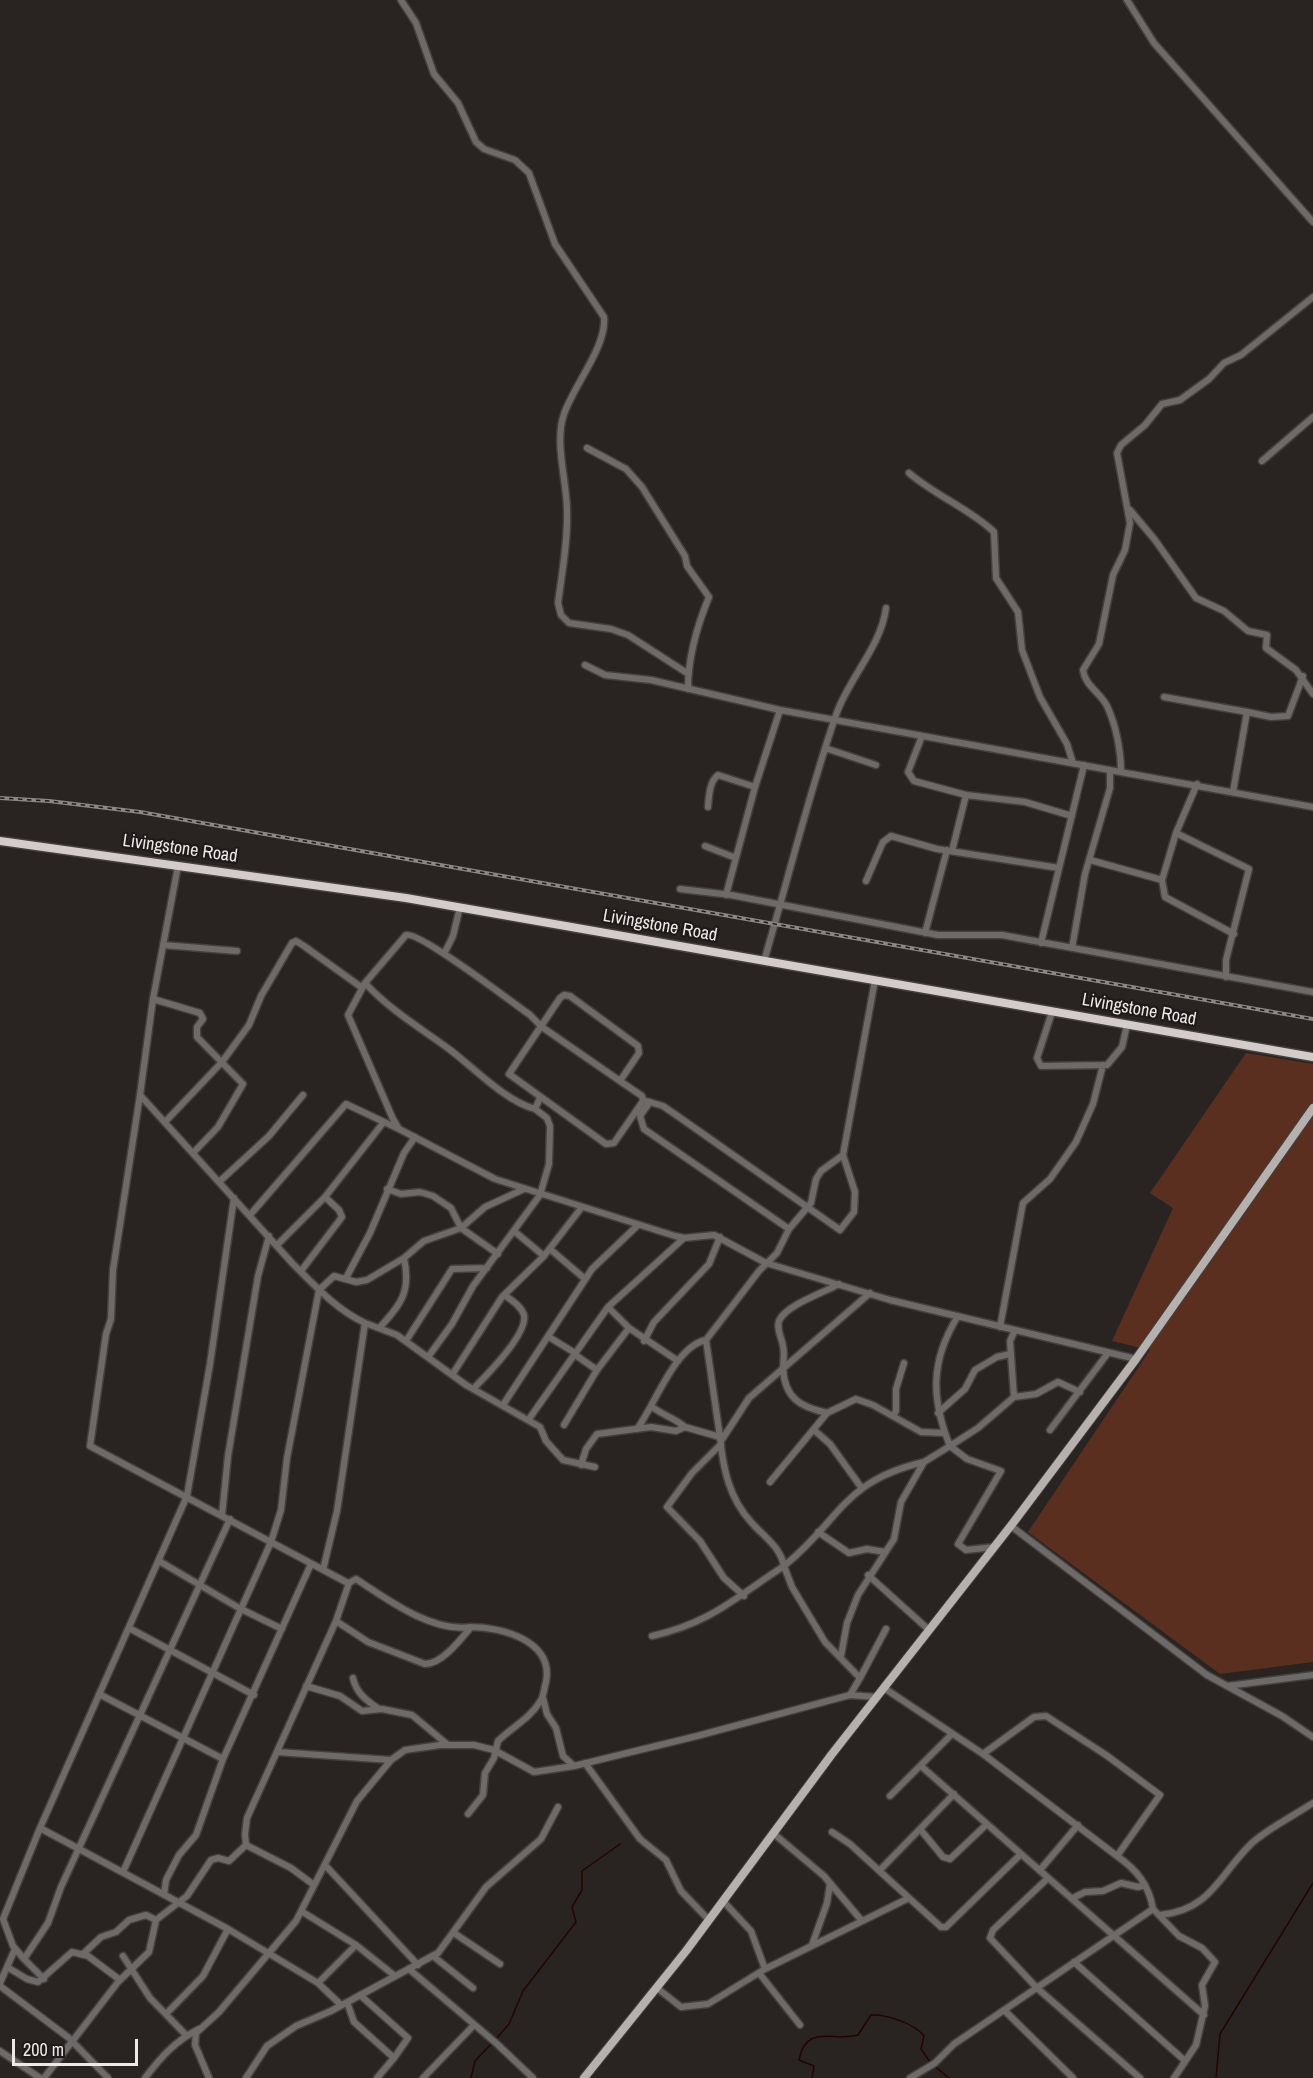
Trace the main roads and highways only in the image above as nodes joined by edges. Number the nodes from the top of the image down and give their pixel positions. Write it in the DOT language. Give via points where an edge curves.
graph roads {
  1 [pos="0,841"];
  2 [pos="1313,1057"];
  3 [pos="1313,1108"];
  4 [pos="584,2078"];
  1 -- 2 [label="highway, Livingstone Road" via="460,907"];
  3 -- 4 [label="main road" via="1136,1359 1011,1526"];
}
